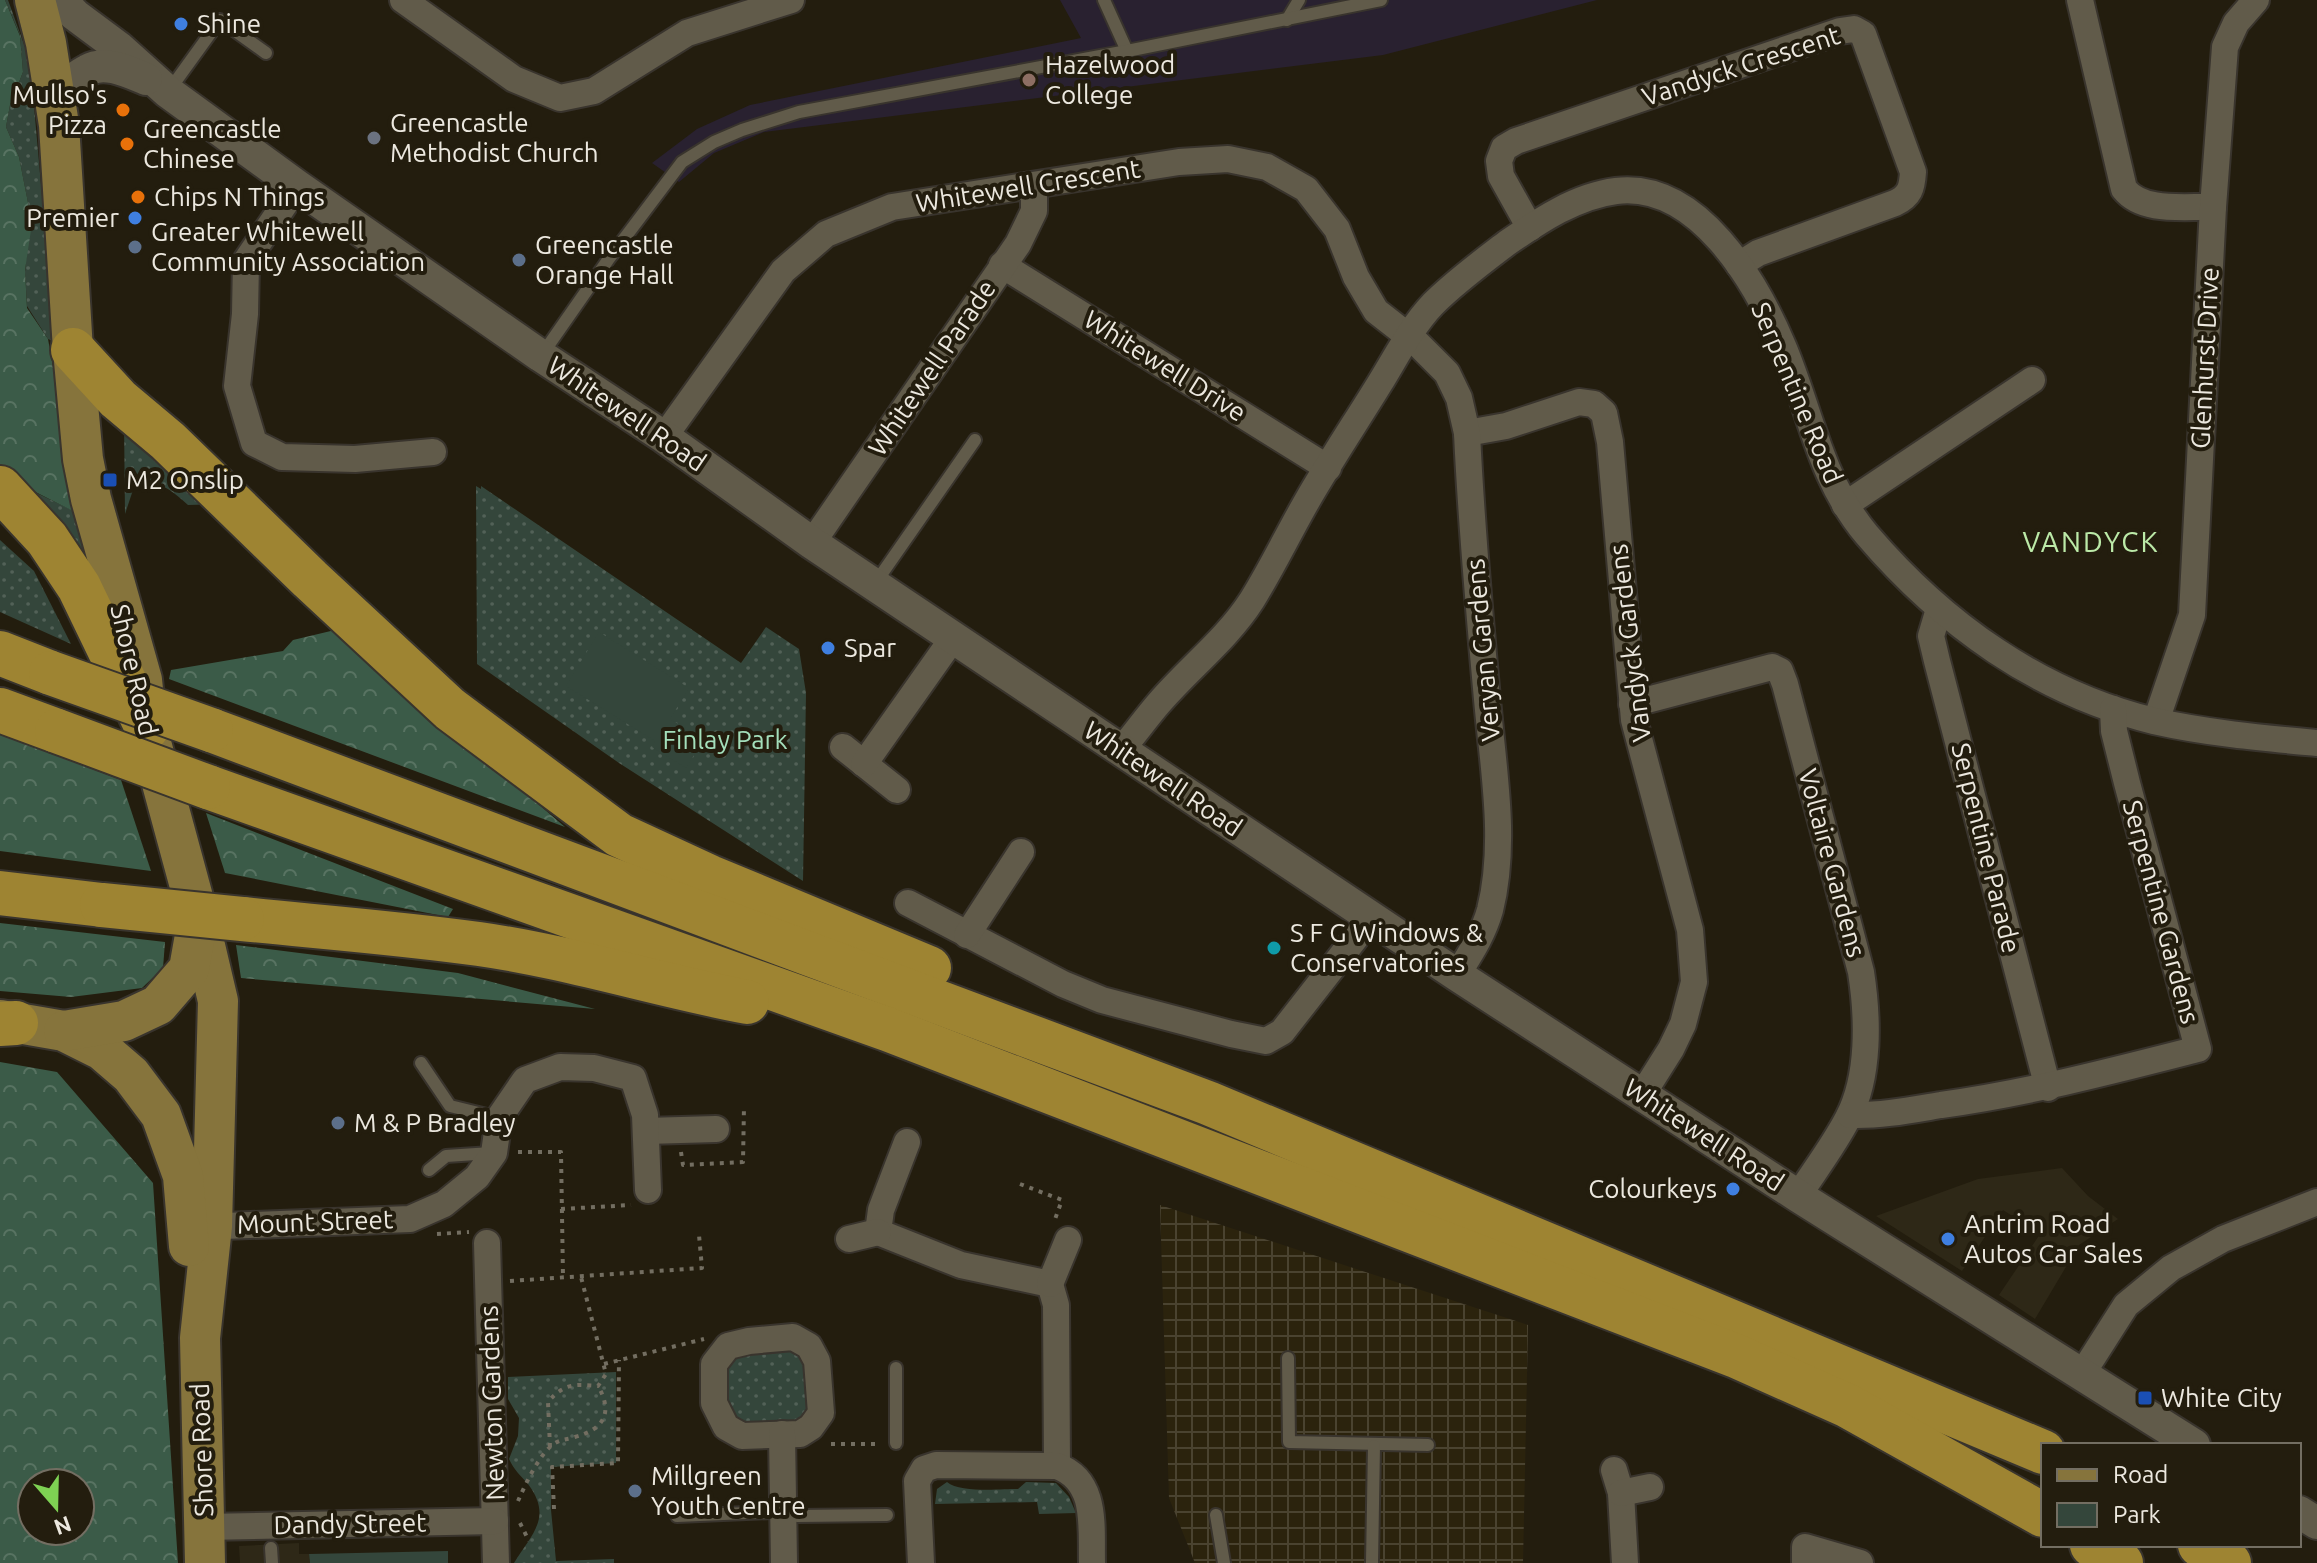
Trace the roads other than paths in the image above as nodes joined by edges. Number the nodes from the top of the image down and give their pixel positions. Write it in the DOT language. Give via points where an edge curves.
graph roads {
  1 [pos="35,0"];
  2 [pos="61,0"];
  3 [pos="403,0"];
  4 [pos="791,0"];
  5 [pos="1104,0"];
  6 [pos="1299,0"];
  7 [pos="1381,0"];
  8 [pos="2080,0"];
  9 [pos="2256,0"];
  10 [pos="1287,20"];
  11 [pos="1127,51"];
  12 [pos="266,53"];
  13 [pos="160,87"];
  14 [pos="54,91"];
  15 [pos="297,186"];
  16 [pos="1034,186"];
  17 [pos="2213,207"];
  18 [pos="1530,228"];
  19 [pos="1002,265"];
  20 [pos="1739,265"];
  21 [pos="1409,337"];
  22 [pos="73,350"];
  23 [pos="541,356"];
  24 [pos="2032,380"];
  25 [pos="1467,433"];
  26 [pos="664,437"];
  27 [pos="975,440"];
  28 [pos="433,452"];
  29 [pos="1328,468"];
  30 [pos="0,488"];
  31 [pos="1845,505"];
  32 [pos="812,543"];
  33 [pos="874,585"];
  34 [pos="1939,609"];
  35 [pos="953,638"];
  36 [pos="0,653"];
  37 [pos="1632,704"];
  38 [pos="2113,709"];
  39 [pos="0,710"];
  40 [pos="2156,721"];
  41 [pos="147,728"];
  42 [pos="2317,743"];
  43 [pos="843,747"];
  44 [pos="1121,750"];
  45 [pos="864,764"];
  46 [pos="897,790"];
  47 [pos="1021,852"];
  48 [pos="0,893"];
  49 [pos="908,903"];
  50 [pos="198,916"];
  51 [pos="1371,918"];
  52 [pos="967,935"];
  53 [pos="1457,975"];
  54 [pos="5,1022"];
  55 [pos="887,1029"];
  56 [pos="64,1031"];
  57 [pos="421,1063"];
  58 [pos="2048,1088"];
  59 [pos="1642,1095"];
  60 [pos="1208,1103"];
  61 [pos="1850,1115"];
  62 [pos="499,1118"];
  63 [pos="716,1129"];
  64 [pos="646,1131"];
  65 [pos="907,1142"];
  66 [pos="494,1153"];
  67 [pos="429,1170"];
  68 [pos="648,1190"];
  69 [pos="1798,1196"];
  70 [pos="2317,1202"];
  71 [pos="199,1226"];
  72 [pos="878,1232"];
  73 [pos="1059,1236"];
  74 [pos="849,1239"];
  75 [pos="487,1243"];
  76 [pos="1050,1284"];
  77 [pos="1288,1358"];
  78 [pos="896,1368"];
  79 [pos="2082,1374"];
  80 [pos="782,1434"];
  81 [pos="896,1443"];
  82 [pos="2191,1443"];
  83 [pos="1428,1445"];
  84 [pos="1374,1446"];
  85 [pos="2041,1451"];
  86 [pos="1057,1466"];
  87 [pos="1650,1487"];
  88 [pos="772,1512"];
  89 [pos="2041,1514"];
  90 [pos="887,1515"];
  91 [pos="1216,1515"];
  92 [pos="677,1516"];
  93 [pos="797,1516"];
  94 [pos="509,1517"];
  95 [pos="205,1545"];
  96 [pos="2095,1547"];
  97 [pos="2203,1547"];
  98 [pos="271,1548"];
  99 [pos="272,1563"];
  100 [pos="496,1563"];
  101 [pos="784,1563"];
  102 [pos="921,1563"];
  103 [pos="1092,1563"];
  104 [pos="1224,1563"];
  105 [pos="1372,1563"];
  106 [pos="1625,1563"];
  107 [pos="1805,1563"];
  108 [pos="1860,1563"];
  109 [pos="2121,1563"];
  110 [pos="2229,1563"];
  1 -- 14 [label="main road, Shore Road"];
  2 -- 13 [label="street, Whitewell Road"];
  3 -- 4 [label="street" via="514,79 560,98 594,91 687,33"];
  5 -- 11 [label="lane"];
  6 -- 10 [label="lane"];
  7 -- 10 [label="lane"];
  8 -- 17 [label="street" via="2124,189 2145,204"];
  9 -- 17 [label="street, Glenhurst Drive" via="2236,23 2225,47"];
  10 -- 11 [label="lane"];
  11 -- 23 [label="lane" via="799,112 714,142 682,162"];
  12 -- 13 [label="lane" via="220,20"];
  13 -- 14 [label="street, Whitewell Road" via="124,70 99,66"];
  13 -- 15 [label="street, Whitewell Road"];
  14 -- 22 [label="main road, Shore Road"];
  15 -- 23 [label="street, Whitewell Road"];
  15 -- 28 [label="street" via="246,261 237,386 254,443 282,457 355,459"];
  16 -- 19 [label="street, Whitewell Parade" via="1034,211"];
  16 -- 21 [label="street, Whitewell Crescent" via="1179,162 1228,159 1267,167 1306,189 1337,229 1376,311"];
  16 -- 26 [label="street, Whitewell Crescent" via="892,207 826,234 783,271"];
  17 -- 40 [label="street, Glenhurst Drive" via="2192,615"];
  18 -- 20 [label="street, Serpentine Road" via="1573,203 1618,190 1657,195 1689,211"];
  18 -- 20 [label="street, Vandyck Crescent" via="1501,176 1504,148 1854,29 1863,34 1913,172 1912,188 1895,203 1758,253"];
  18 -- 21 [label="street, Serpentine Road" via="1432,306"];
  19 -- 29 [label="street, Whitewell Drive"];
  19 -- 32 [label="street, Whitewell Parade"];
  20 -- 31 [label="street, Serpentine Road" via="1782,343 1819,452"];
  21 -- 25 [label="street, Veryan Gardens" via="1447,373"];
  21 -- 29 [label="street, Serpentine Road"];
  22 -- 41 [label="main road, Shore Road" via="86,474 142,680"];
  22 -- 60 [label="highway" via="118,399 450,709 619,835 1011,1002"];
  23 -- 26 [label="street, Whitewell Road"];
  24 -- 31 [label="street"];
  25 -- 37 [label="street, Vandyck Gardens" via="1579,402 1594,404 1604,413"];
  25 -- 53 [label="street, Veryan Gardens" via="1498,865 1486,922"];
  26 -- 32 [label="street, Whitewell Road"];
  27 -- 33 [label="lane"];
  29 -- 44 [label="street, Serpentine Road" via="1251,602"];
  30 -- 41 [label="highway" via="47,539 79,587"];
  31 -- 34 [label="street, Serpentine Road"];
  32 -- 33 [label="street, Whitewell Road"];
  33 -- 35 [label="street, Whitewell Road"];
  34 -- 38 [label="street, Serpentine Road" via="2008,660"];
  34 -- 58 [label="street, Serpentine Parade" via="1931,636"];
  35 -- 44 [label="street, Whitewell Road"];
  35 -- 45 [label="street"];
  36 -- 60 [label="highway, bridge"];
  37 -- 59 [label="street, Vandyck Gardens" via="1690,930 1694,982 1683,1024"];
  37 -- 61 [label="street, Voltaire Gardens" via="1772,667 1780,671 1861,972 1866,1044"];
  38 -- 40 [label="street, Serpentine Road"];
  38 -- 58 [label="street, Serpentine Gardens" via="2117,744 2198,1049"];
  39 -- 55 [label="highway, bridge"];
  40 -- 42 [label="street, Serpentine Road"];
  41 -- 50 [label="main road, Shore Road"];
  43 -- 45 [label="street"];
  44 -- 51 [label="street, Whitewell Road"];
  45 -- 46 [label="street"];
  47 -- 52 [label="street"];
  48 -- 55 [label="highway, bridge" via="480,944"];
  49 -- 52 [label="street"];
  50 -- 56 [label="main road" via="189,969 158,1005 124,1021"];
  50 -- 71 [label="main road, Shore Road" via="218,1001"];
  51 -- 52 [label="street" via="1282,1032 1266,1041 1102,1000"];
  51 -- 53 [label="street, Whitewell Road"];
  53 -- 59 [label="street, Whitewell Road"];
  54 -- 56 [label="main road, Shore Road"];
  55 -- 89 [label="highway" via="1736,1356 1848,1406"];
  56 -- 71 [label="main road, Shore Road" via="122,1067 161,1115"];
  57 -- 62 [label="lane" via="450,1106"];
  58 -- 61 [label="street, Serpentine Gardens"];
  59 -- 69 [label="street, Whitewell Road"];
  60 -- 85 [label="highway"];
  61 -- 69 [label="street, Voltaire Gardens"];
  62 -- 64 [label="street" via="525,1080 560,1067 594,1068 633,1078"];
  62 -- 66 [label="street"];
  63 -- 64 [label="street"];
  64 -- 68 [label="street"];
  65 -- 72 [label="street"];
  66 -- 67 [label="lane" via="446,1156"];
  66 -- 71 [label="street, Mount Street" via="477,1177 444,1204 410,1219"];
  69 -- 79 [label="street, Whitewell Road"];
  70 -- 79 [label="street" via="2223,1239 2171,1268 2126,1305"];
  71 -- 95 [label="main road, Shore Road"];
  72 -- 74 [label="street"];
  72 -- 76 [label="street" via="961,1265"];
  73 -- 76 [label="street"];
  75 -- 94 [label="street, Newton Gardens"];
  76 -- 86 [label="street" via="1056,1305"];
  77 -- 84 [label="lane" via="1289,1442"];
  78 -- 81 [label="lane"];
  79 -- 82 [label="street, Whitewell Road"];
  80 -- 80 [label="street" via="800,1434 821,1413 817,1361 809,1346 793,1337 728,1346 714,1364 714,1403 726,1427 742,1436"];
  80 -- 101 [label="street"];
  83 -- 84 [label="lane"];
  84 -- 105 [label="lane"];
  86 -- 102 [label="street" via="924,1469 917,1481"];
  86 -- 103 [label="street" via="1069,1470 1091,1500"];
  87 -- 106 [label="street" via="1617,1482"];
  88 -- 92 [label="lane"];
  90 -- 93 [label="lane"];
  91 -- 104 [label="lane"];
  94 -- 95 [label="street, Dandy Street"];
  94 -- 100 [label="street, Newton Gardens"];
  96 -- 109 [label="highway"];
  97 -- 110 [label="highway"];
  98 -- 99 [label="lane"];
  107 -- 108 [label="street" via="1805,1547"];
}
